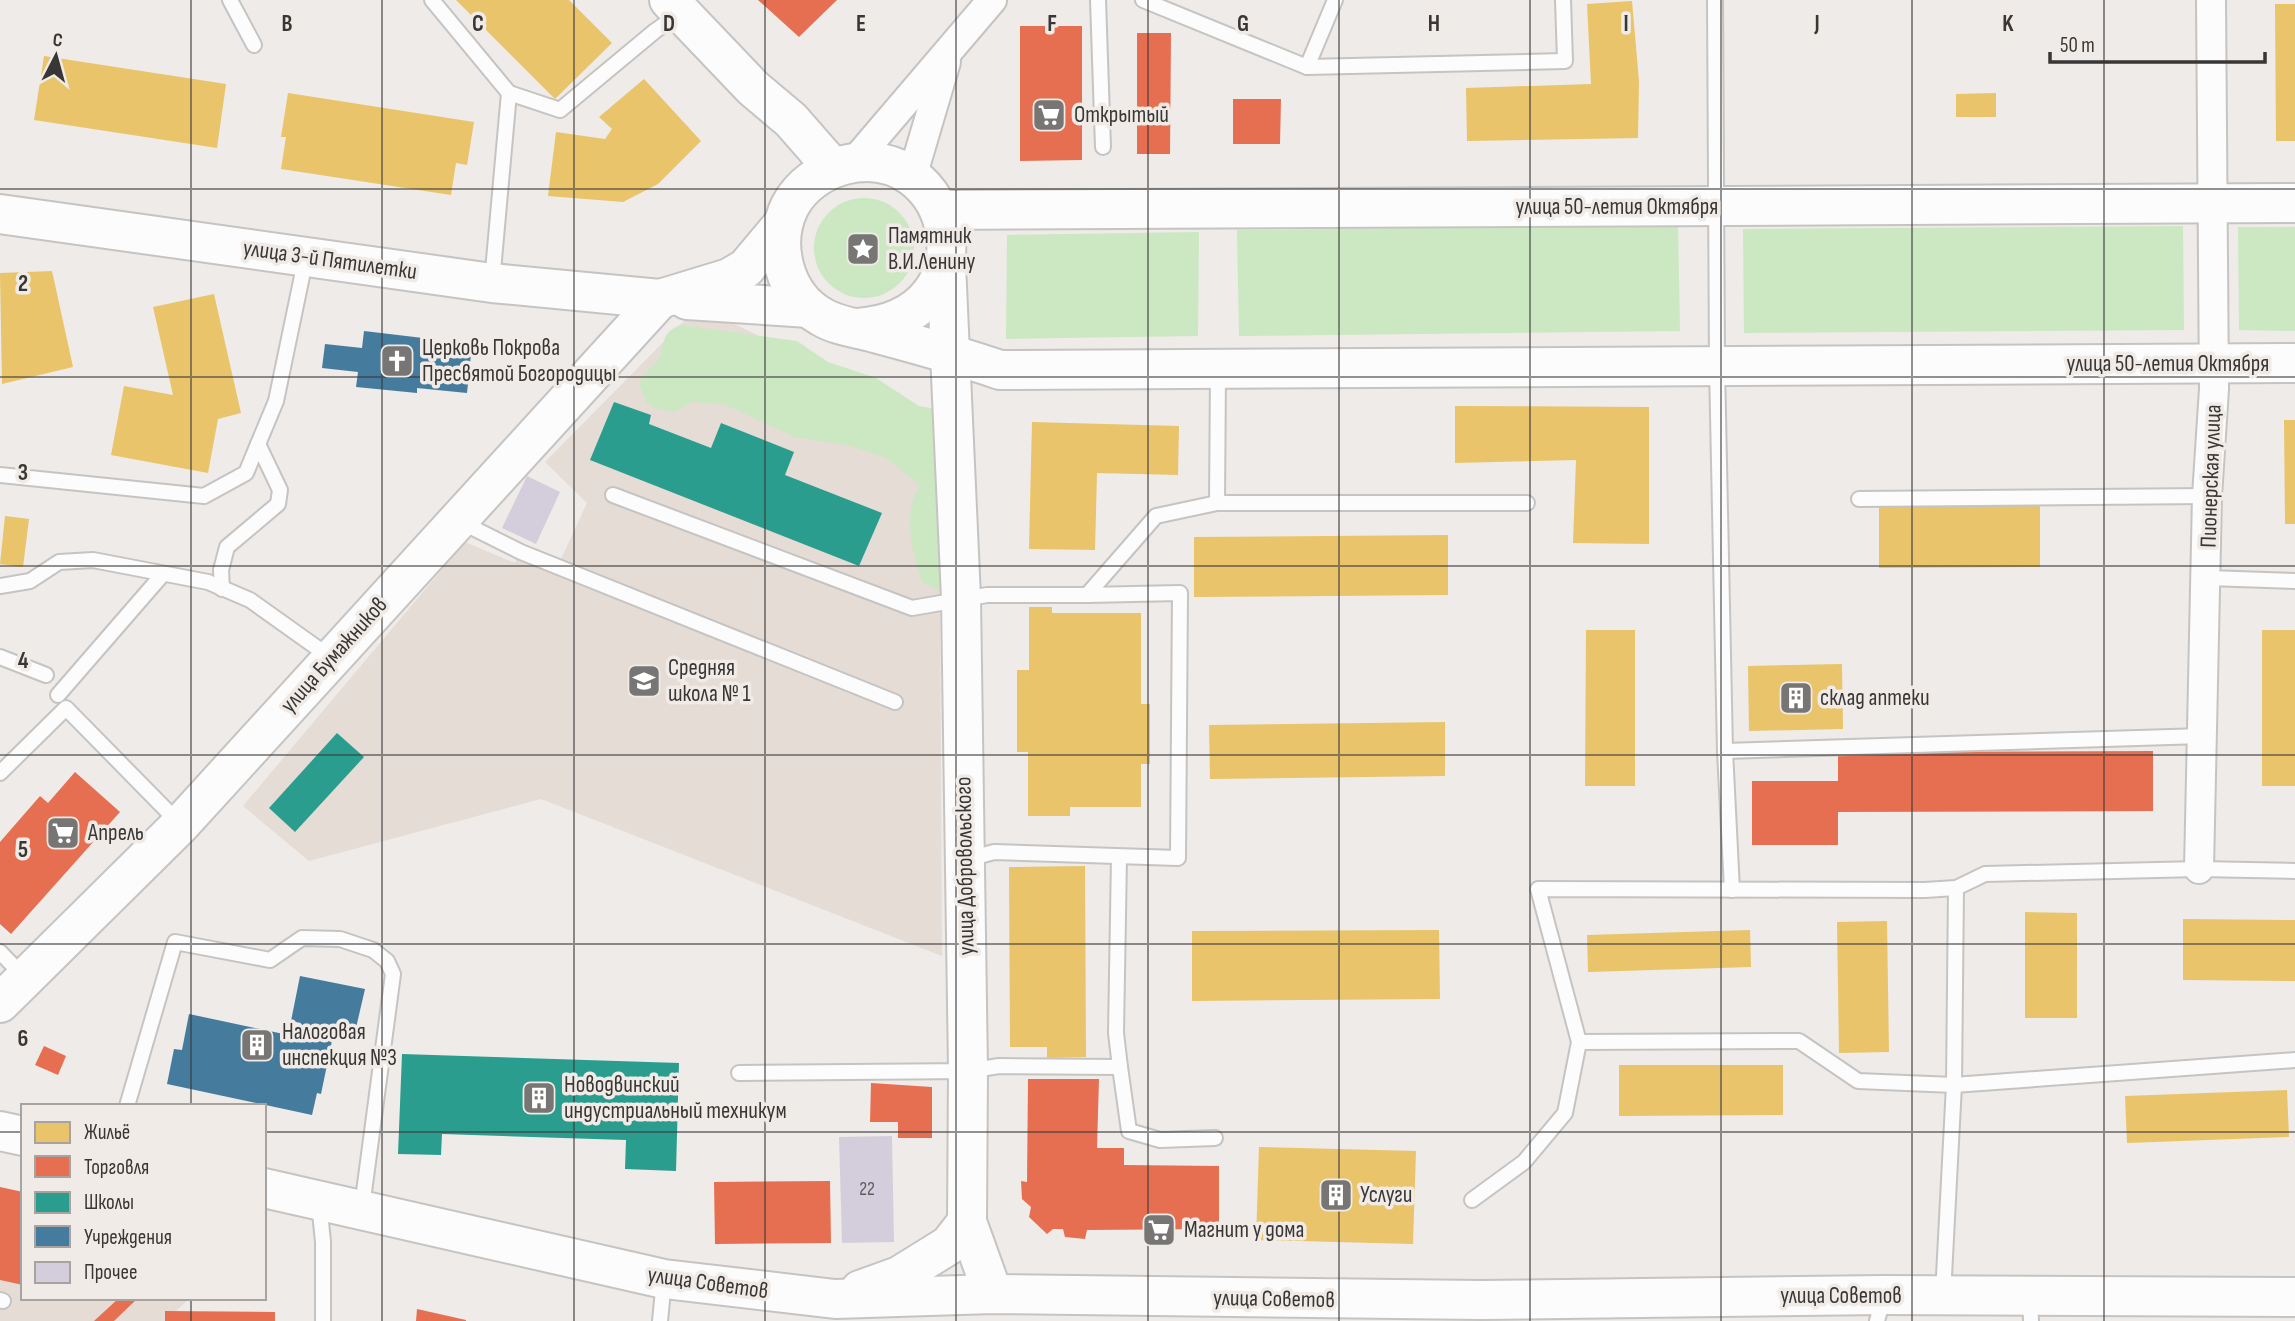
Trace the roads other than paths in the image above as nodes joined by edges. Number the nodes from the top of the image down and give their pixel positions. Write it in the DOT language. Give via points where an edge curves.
graph roads {
  1 [pos="230,0"];
  2 [pos="432,0"];
  3 [pos="992,0"];
  4 [pos="1098,0"];
  5 [pos="1143,0"];
  6 [pos="1335,0"];
  7 [pos="1563,0"];
  8 [pos="1715,0"];
  9 [pos="2211,0"];
  10 [pos="1172,5"];
  11 [pos="676,6"];
  12 [pos="254,45"];
  13 [pos="950,49"];
  14 [pos="1307,67"];
  15 [pos="753,88"];
  16 [pos="509,93"];
  17 [pos="1103,147"];
  18 [pos="843,165"];
  19 [pos="912,177"];
  20 [pos="802,190"];
  21 [pos="2295,203"];
  22 [pos="2213,204"];
  23 [pos="1715,207"];
  24 [pos="940,210"];
  25 [pos="0,214"];
  26 [pos="783,224"];
  27 [pos="306,257"];
  28 [pos="946,261"];
  29 [pos="492,283"];
  30 [pos="660,299"];
  31 [pos="809,308"];
  32 [pos="858,328"];
  33 [pos="952,354"];
  34 [pos="2214,363"];
  35 [pos="2295,363"];
  36 [pos="1717,366"];
  37 [pos="1218,368"];
  38 [pos="258,444"];
  39 [pos="0,475"];
  40 [pos="613,495"];
  41 [pos="2207,496"];
  42 [pos="1858,499"];
  43 [pos="1217,503"];
  44 [pos="1527,503"];
  45 [pos="457,520"];
  46 [pos="163,574"];
  47 [pos="2208,578"];
  48 [pos="2295,581"];
  49 [pos="0,586"];
  50 [pos="222,589"];
  51 [pos="1087,595"];
  52 [pos="961,598"];
  53 [pos="0,657"];
  54 [pos="331,658"];
  55 [pos="46,676"];
  56 [pos="58,695"];
  57 [pos="895,702"];
  58 [pos="2203,736"];
  59 [pos="1726,751"];
  60 [pos="0,773"];
  61 [pos="180,825"];
  62 [pos="1119,856"];
  63 [pos="965,860"];
  64 [pos="2199,869"];
  65 [pos="2295,871"];
  66 [pos="1956,888"];
  67 [pos="1732,890"];
  68 [pos="8,977"];
  69 [pos="1579,1042"];
  70 [pos="2295,1060"];
  71 [pos="1119,1067"];
  72 [pos="968,1071"];
  73 [pos="739,1073"];
  74 [pos="1954,1085"];
  75 [pos="128,1104"];
  76 [pos="0,1132"];
  77 [pos="21,1136"];
  78 [pos="1215,1138"];
  79 [pos="266,1188"];
  80 [pos="319,1200"];
  81 [pos="1472,1200"];
  82 [pos="362,1212"];
  83 [pos="967,1222"];
  84 [pos="664,1279"];
  85 [pos="993,1294"];
  86 [pos="1943,1296"];
  87 [pos="2295,1297"];
  88 [pos="1881,1308"];
  89 [pos="2031,1308"];
  90 [pos="837,1310"];
  91 [pos="323,1321"];
  92 [pos="660,1321"];
  1 -- 12 [label="lane"];
  2 -- 16 [label="lane"];
  3 -- 13 [label="street"];
  4 -- 17 [label="lane"];
  5 -- 10 [label="lane"];
  6 -- 14 [label="lane"];
  7 -- 14 [label="lane" via="1565,61"];
  8 -- 23 [label="lane"];
  9 -- 22 [label="street, Пионерская улица"];
  10 -- 14 [label="lane"];
  11 -- 15 [label="main road"];
  11 -- 16 [label="lane" via="655,31 560,110"];
  13 -- 18 [label="street"];
  13 -- 19 [label="street"];
  15 -- 18 [label="main road"];
  15 -- 20 [label="main road" via="780,131"];
  16 -- 29 [label="lane"];
  18 -- 19 [label="main road" via="882,164"];
  18 -- 20 [label="main road"];
  19 -- 24 [label="main road"];
  20 -- 26 [label="main road"];
  21 -- 22 [label="main road, улица 50-летия Октября"];
  22 -- 23 [label="main road, улица 50-летия Октября"];
  22 -- 34 [label="street, Пионерская улица"];
  23 -- 24 [label="main road, улица 50-летия Октября"];
  23 -- 36 [label="lane"];
  24 -- 28 [label="main road" via="946,230"];
  25 -- 27 [label="main road, улица 3-й Пятилетки"];
  26 -- 30 [label="main road" via="746,268 729,278"];
  26 -- 31 [label="main road" via="785,271"];
  27 -- 29 [label="main road, улица 3-й Пятилетки"];
  27 -- 38 [label="lane" via="276,401"];
  28 -- 32 [label="main road" via="939,281 920,307 885,326"];
  28 -- 33 [label="main road, улица Добровольского"];
  29 -- 30 [label="main road, улица 3-й Пятилетки"];
  30 -- 31 [label="main road, улица 3-й Пятилетки"];
  30 -- 45 [label="main road, улица Бумажников"];
  31 -- 32 [label="main road" via="838,325"];
  32 -- 33 [label="main road, улица 50-летия Октября"];
  33 -- 37 [label="main road, улица 50-летия Октября" via="1000,370"];
  33 -- 52 [label="main road, улица Добровольского"];
  34 -- 35 [label="main road, улица 50-летия Октября"];
  34 -- 36 [label="main road, улица 50-летия Октября"];
  34 -- 41 [label="street, Пионерская улица"];
  36 -- 37 [label="main road, улица 50-летия Октября"];
  36 -- 59 [label="lane"];
  37 -- 43 [label="lane"];
  38 -- 39 [label="lane" via="246,473 204,496"];
  38 -- 50 [label="lane" via="280,490 278,504 227,547"];
  40 -- 52 [label="lane" via="912,608"];
  41 -- 42 [label="lane"];
  41 -- 47 [label="street, Пионерская улица"];
  43 -- 44 [label="lane"];
  43 -- 51 [label="lane" via="1156,516"];
  45 -- 54 [label="main road, улица Бумажников"];
  45 -- 57 [label="lane" via="521,552"];
  46 -- 49 [label="lane" via="93,560 59,562 30,580"];
  46 -- 50 [label="lane"];
  46 -- 56 [label="lane"];
  47 -- 48 [label="lane"];
  47 -- 58 [label="street, Пионерская улица"];
  50 -- 54 [label="lane" via="250,600"];
  51 -- 52 [label="lane"];
  51 -- 62 [label="lane" via="1180,593 1178,858"];
  52 -- 63 [label="main road, улица Добровольского"];
  53 -- 55 [label="lane"];
  54 -- 61 [label="main road, улица Бумажников"];
  58 -- 59 [label="lane"];
  58 -- 64 [label="street, Пионерская улица"];
  59 -- 67 [label="lane"];
  60 -- 61 [label="lane" via="66,708"];
  61 -- 68 [label="main road, улица Бумажников"];
  62 -- 63 [label="lane" via="994,852"];
  62 -- 71 [label="lane"];
  63 -- 72 [label="main road, улица Добровольского"];
  64 -- 65 [label="lane"];
  64 -- 66 [label="lane" via="1985,874"];
  66 -- 67 [label="lane"];
  66 -- 74 [label="lane"];
  67 -- 69 [label="lane" via="1538,889"];
  69 -- 74 [label="lane" via="1799,1041 1858,1081"];
  69 -- 81 [label="lane" via="1566,1114 1524,1163"];
  70 -- 74 [label="lane"];
  71 -- 72 [label="lane" via="999,1066"];
  71 -- 78 [label="lane" via="1129,1131 1160,1140"];
  72 -- 73 [label="lane"];
  72 -- 83 [label="main road, улица Добровольского"];
  74 -- 86 [label="lane"];
  75 -- 82 [label="lane" via="175,942 270,961 302,938 340,939 373,950 387,961 393,974"];
  76 -- 77 [label="main road"];
  79 -- 80 [label="main road, улица Советов"];
  80 -- 82 [label="main road, улица Советов"];
  80 -- 91 [label="lane"];
  82 -- 84 [label="main road, улица Советов"];
  83 -- 85 [label="main road"];
  83 -- 90 [label="main road" via="949,1245"];
  84 -- 90 [label="main road, улица Советов"];
  84 -- 92 [label="lane"];
  85 -- 88 [label="main road, улица Советов" via="1323,1305 1638,1303"];
  85 -- 90 [label="main road, улица Советов"];
  86 -- 88 [label="main road, улица Советов"];
  86 -- 89 [label="main road, улица Советов"];
  87 -- 89 [label="main road, улица Советов"];
}
